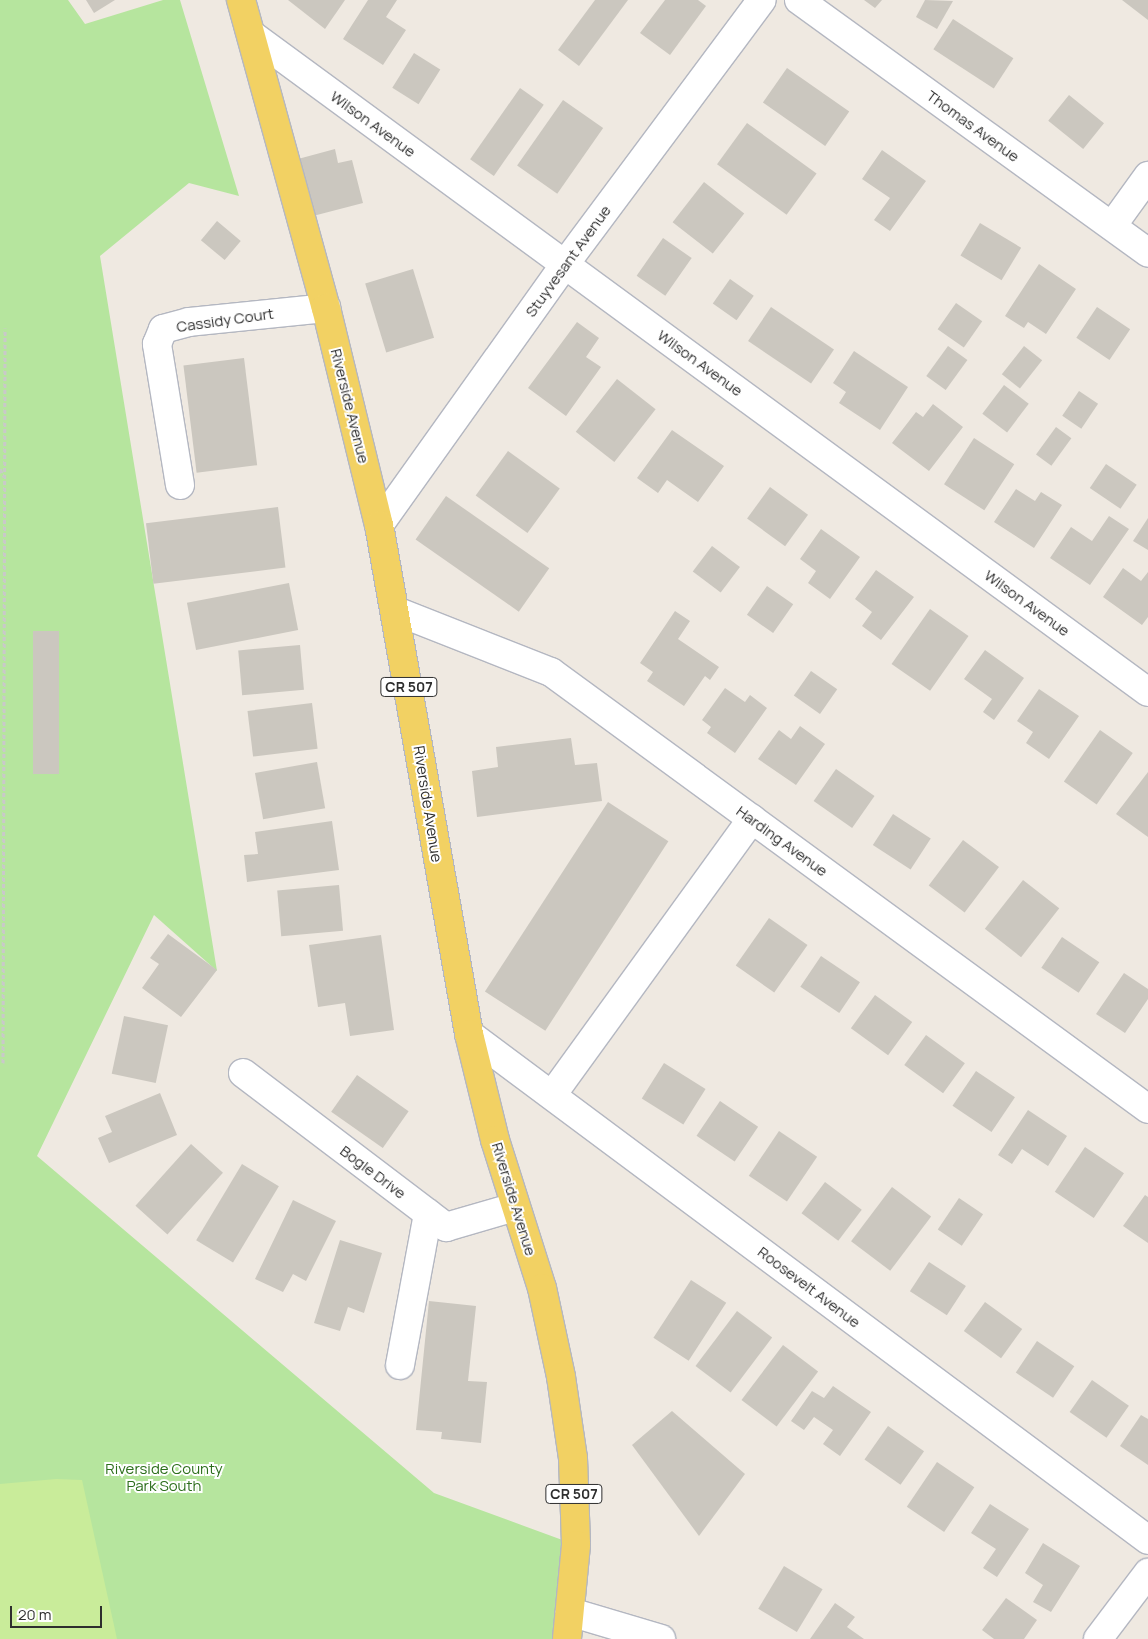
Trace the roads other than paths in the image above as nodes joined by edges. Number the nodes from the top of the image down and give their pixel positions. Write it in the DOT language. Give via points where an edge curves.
graph roads {
  1 [pos="240,0"];
  2 [pos="762,0"];
  3 [pos="799,0"];
  4 [pos="252,35"];
  5 [pos="1148,176"];
  6 [pos="1112,226"];
  7 [pos="1148,253"];
  8 [pos="565,264"];
  9 [pos="326,308"];
  10 [pos="180,485"];
  11 [pos="379,525"];
  12 [pos="396,611"];
  13 [pos="1148,692"];
  14 [pos="752,819"];
  15 [pos="469,1034"];
  16 [pos="243,1073"];
  17 [pos="552,1095"];
  18 [pos="1148,1109"];
  19 [pos="515,1207"];
  20 [pos="428,1214"];
  21 [pos="400,1366"];
  22 [pos="1148,1540"];
  23 [pos="1148,1573"];
  24 [pos="570,1612"];
  25 [pos="567,1639"];
  26 [pos="661,1639"];
  27 [pos="1098,1639"];
  1 -- 4 [label="main road, Riverside Avenue / CR 507"];
  2 -- 8 [label="street, Stuyvesant Avenue"];
  3 -- 6 [label="street, Thomas Avenue"];
  4 -- 8 [label="street, Wilson Avenue"];
  4 -- 9 [label="main road, Riverside Avenue / CR 507"];
  5 -- 6 [label="street"];
  6 -- 7 [label="street, Thomas Avenue"];
  8 -- 11 [label="street, Stuyvesant Avenue"];
  8 -- 13 [label="street, Wilson Avenue"];
  9 -- 10 [label="street, Cassidy Court" via="190,322 163,329 157,344"];
  9 -- 11 [label="main road, Riverside Avenue / CR 507"];
  11 -- 12 [label="main road, Riverside Avenue / CR 507"];
  12 -- 14 [label="street, Harding Avenue" via="550,672"];
  12 -- 15 [label="main road, Riverside Avenue / CR 507"];
  14 -- 17 [label="street"];
  14 -- 18 [label="street, Harding Avenue"];
  15 -- 17 [label="street, Roosevelt Avenue"];
  15 -- 19 [label="main road, Riverside Avenue / CR 507"];
  16 -- 20 [label="street, Bogle Drive"];
  17 -- 22 [label="street, Roosevelt Avenue"];
  19 -- 20 [label="street, Bogle Drive" via="446,1227"];
  19 -- 24 [label="main road, Riverside Avenue / CR 507" via="542,1288 573,1458 576,1545"];
  20 -- 21 [label="street"];
  23 -- 27 [label="street"];
  24 -- 25 [label="main road, CR 507"];
  24 -- 26 [label="street"];
}
